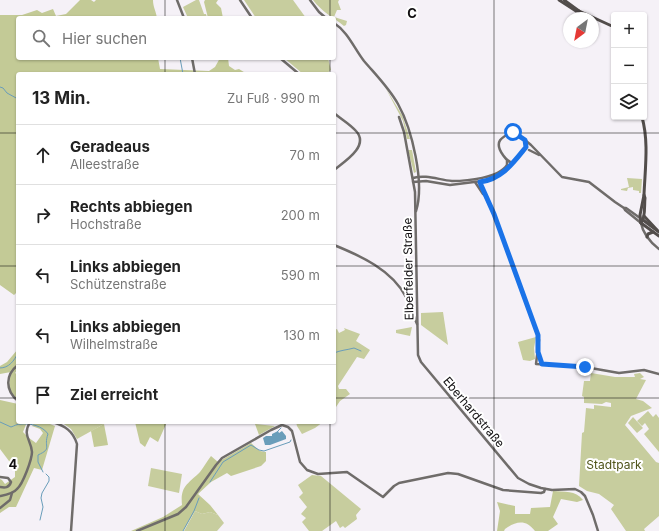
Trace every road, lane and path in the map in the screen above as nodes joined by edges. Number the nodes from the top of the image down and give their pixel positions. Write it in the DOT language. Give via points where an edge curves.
graph roads {
  1 [pos="177,0"];
  2 [pos="240,0"];
  3 [pos="310,0"];
  4 [pos="559,0"];
  5 [pos="564,0"];
  6 [pos="578,11"];
  7 [pos="183,16"];
  8 [pos="251,16"];
  9 [pos="324,16"];
  10 [pos="336,25"];
  11 [pos="611,26"];
  12 [pos="192,60"];
  13 [pos="282,60"];
  14 [pos="195,72"];
  15 [pos="297,72"];
  16 [pos="336,115"];
  17 [pos="399,117"];
  18 [pos="643,120"];
  19 [pos="525,140"];
  20 [pos="412,144"];
  21 [pos="406,146"];
  22 [pos="527,148"];
  23 [pos="536,150"];
  24 [pos="541,156"];
  25 [pos="507,161"];
  26 [pos="513,163"];
  27 [pos="336,168"];
  28 [pos="418,176"];
  29 [pos="476,178"];
  30 [pos="413,180"];
  31 [pos="418,181"];
  32 [pos="475,182"];
  33 [pos="480,182"];
  34 [pos="644,195"];
  35 [pos="485,196"];
  36 [pos="624,208"];
  37 [pos="641,208"];
  38 [pos="416,211"];
  39 [pos="634,213"];
  40 [pos="640,218"];
  41 [pos="644,220"];
  42 [pos="658,231"];
  43 [pos="653,232"];
  44 [pos="659,236"];
  45 [pos="647,238"];
  46 [pos="336,246"];
  47 [pos="659,249"];
  48 [pos="418,327"];
  49 [pos="538,352"];
  50 [pos="542,364"];
  51 [pos="16,367"];
  52 [pos="659,374"];
  53 [pos="16,398"];
  54 [pos="29,424"];
  55 [pos="57,424"];
  56 [pos="0,477"];
  57 [pos="0,486"];
  58 [pos="545,489"];
  59 [pos="12,493"];
  60 [pos="0,496"];
  61 [pos="0,508"];
  62 [pos="71,531"];
  63 [pos="138,531"];
  64 [pos="598,531"];
  1 -- 7 [label="main road"];
  2 -- 8 [label="main road"];
  3 -- 9 [label="main road"];
  4 -- 6 [label="main road"];
  5 -- 6 [label="main road"];
  6 -- 11 [label="main road"];
  10 -- 20 [label="main road, Elberfelder Straße" via="345,32 397,103"];
  12 -- 14 [label="main road"];
  13 -- 15 [label="main road"];
  16 -- 27 [label="main road" via="356,130 360,140 354,153"];
  17 -- 21 [label="main road, Elberfelder Straße"];
  18 -- 34 [label="main road" via="646,137"];
  19 -- 22 [label="main road"];
  19 -- 23 [label="main road"];
  19 -- 25 [label="main road" via="514,131 504,136 498,144"];
  20 -- 21 [label="main road"];
  20 -- 28 [label="main road, Elberfelder Straße"];
  21 -- 30 [label="main road, Elberfelder Straße"];
  22 -- 23 [label="main road"];
  22 -- 24 [label="main road"];
  22 -- 26 [label="main road"];
  23 -- 24 [label="main road"];
  24 -- 36 [label="main road" via="562,177 588,181"];
  25 -- 26 [label="main road"];
  25 -- 29 [label="main road" via="508,164 501,172"];
  26 -- 33 [label="main road" via="498,176"];
  28 -- 29 [label="main road" via="453,181"];
  28 -- 30 [label="main road"];
  28 -- 31 [label="main road, Elberfelder Straße"];
  29 -- 32 [label="main road"];
  29 -- 33 [label="main road"];
  30 -- 31 [label="main road"];
  30 -- 38 [label="main road, Elberfelder Straße"];
  31 -- 32 [label="main road" via="450,185"];
  31 -- 38 [label="main road, Elberfelder Straße"];
  32 -- 33 [label="main road"];
  32 -- 35 [label="main road"];
  33 -- 35 [label="main road"];
  34 -- 37 [label="main road"];
  34 -- 41 [label="main road"];
  35 -- 49 [label="main road" via="538,335"];
  36 -- 39 [label="main road"];
  36 -- 41 [label="main road"];
  37 -- 39 [label="main road"];
  37 -- 40 [label="main road"];
  38 -- 48 [label="main road, Elberfelder Straße"];
  39 -- 40 [label="main road"];
  40 -- 41 [label="main road"];
  41 -- 42 [label="main road"];
  41 -- 43 [label="main road"];
  41 -- 45 [label="main road" via="642,229"];
  43 -- 44 [label="main road"];
  43 -- 45 [label="main road" via="648,234"];
  45 -- 47 [label="main road"];
  46 -- 48 [label="main road" via="371,262 389,276 406,298"];
  48 -- 58 [label="main road, Eberhardstraße" via="418,355 425,368 514,474 529,484"];
  49 -- 50 [label="main road"];
  49 -- 50 [label="main road" via="536,364"];
  50 -- 52 [label="main road" via="585,367 619,373 646,370"];
  51 -- 53 [label="main road" via="10,372 8,381 10,391"];
  54 -- 59 [label="main road" via="26,434 32,455 20,486"];
  55 -- 62 [label="main road" via="70,430 77,444"];
  56 -- 57 [label="main road" via="8,478 11,482 9,486"];
  58 -- 63 [label="main road" via="541,493 503,490 448,473 401,483 383,497 347,472 319,474 307,470 300,462 292,431 282,425 222,458 178,514"];
  58 -- 64 [label="main road" via="575,489 581,492 594,515"];
  59 -- 60 [label="main road"];
  59 -- 61 [label="main road" via="10,500"];
}
